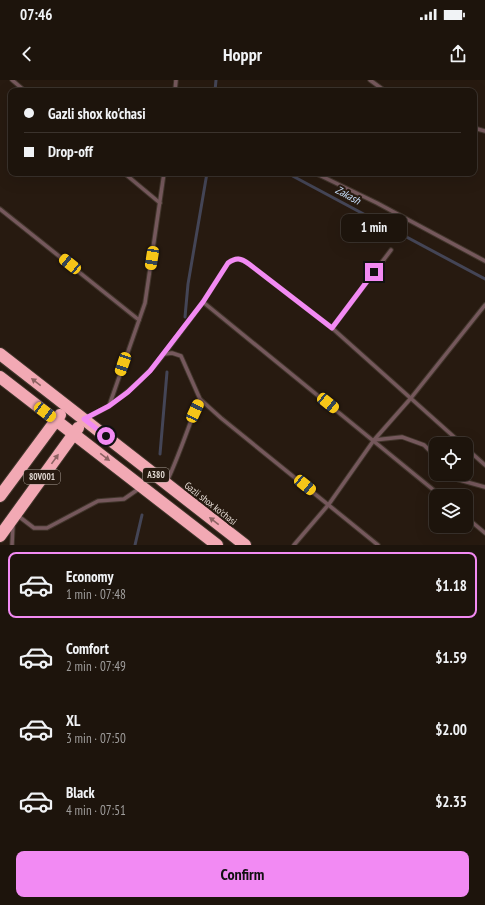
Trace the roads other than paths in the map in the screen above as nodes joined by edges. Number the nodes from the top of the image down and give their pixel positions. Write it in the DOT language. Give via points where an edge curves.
graph roads {
  1 [pos="12,80"];
  2 [pos="370,80"];
  3 [pos="21,88"];
  4 [pos="381,88"];
  5 [pos="128,176"];
  6 [pos="164,176"];
  7 [pos="321,176"];
  8 [pos="160,202"];
  9 [pos="0,209"];
  10 [pos="391,250"];
  11 [pos="485,261"];
  12 [pos="203,302"];
  13 [pos="485,305"];
  14 [pos="139,320"];
  15 [pos="332,328"];
  16 [pos="0,354"];
  17 [pos="164,354"];
  18 [pos="0,377"];
  19 [pos="411,398"];
  20 [pos="200,399"];
  21 [pos="67,406"];
  22 [pos="109,406"];
  23 [pos="84,419"];
  24 [pos="56,420"];
  25 [pos="74,434"];
  26 [pos="454,437"];
  27 [pos="374,440"];
  28 [pos="429,450"];
  29 [pos="473,454"];
  30 [pos="485,465"];
  31 [pos="463,481"];
  32 [pos="166,483"];
  33 [pos="143,487"];
  34 [pos="485,487"];
  35 [pos="433,489"];
  36 [pos="0,496"];
  37 [pos="329,504"];
  38 [pos="14,516"];
  39 [pos="473,523"];
  40 [pos="485,533"];
  41 [pos="0,536"];
  42 [pos="12,545"];
  43 [pos="218,545"];
  44 [pos="245,545"];
  45 [pos="294,545"];
  46 [pos="378,545"];
  1 -- 3 [label="lane"];
  2 -- 4 [label="lane"];
  5 -- 8 [label="lane"];
  6 -- 8 [label="lane"];
  7 -- 11 [label="lane"];
  8 -- 14 [label="lane" via="145,303"];
  9 -- 14 [label="lane"];
  10 -- 15 [label="lane"];
  12 -- 15 [label="lane" via="228,263 234,258 242,259"];
  12 -- 17 [label="lane"];
  12 -- 27 [label="lane"];
  13 -- 19 [label="lane"];
  14 -- 22 [label="lane"];
  15 -- 19 [label="lane"];
  21 -- 16 [label="highway, A380, one-way"];
  17 -- 20 [label="lane" via="181,356"];
  17 -- 22 [label="lane" via="128,392"];
  18 -- 24 [label="highway, A380"];
  19 -- 26 [label="lane"];
  19 -- 27 [label="lane"];
  20 -- 32 [label="lane"];
  20 -- 37 [label="lane"];
  21 -- 23 [label="highway, Gazli shox ko'chasi / A380"];
  21 -- 24 [label="highway, 80V001"];
  22 -- 23 [label="lane"];
  23 -- 25 [label="highway, 80V001"];
  23 -- 32 [label="highway, Gazli shox ko'chasi / A380"];
  24 -- 25 [label="highway, A380"];
  24 -- 36 [label="highway, 80V001"];
  25 -- 33 [label="highway, A380, one-way"];
  38 -- 25 [label="highway, 80V001, one-way"];
  27 -- 28 [label="lane" via="402,437 424,445"];
  27 -- 35 [label="lane"];
  27 -- 37 [label="lane"];
  29 -- 30 [label="lane"];
  31 -- 34 [label="lane"];
  44 -- 32 [label="highway, Gazli shox ko'chasi / A380, one-way"];
  33 -- 38 [label="lane" via="124,499 98,501 47,528 34,528"];
  33 -- 43 [label="highway, A380"];
  37 -- 45 [label="lane"];
  37 -- 46 [label="lane"];
  38 -- 41 [label="highway, 80V001"];
  38 -- 42 [label="lane"];
  39 -- 40 [label="lane"];
}
